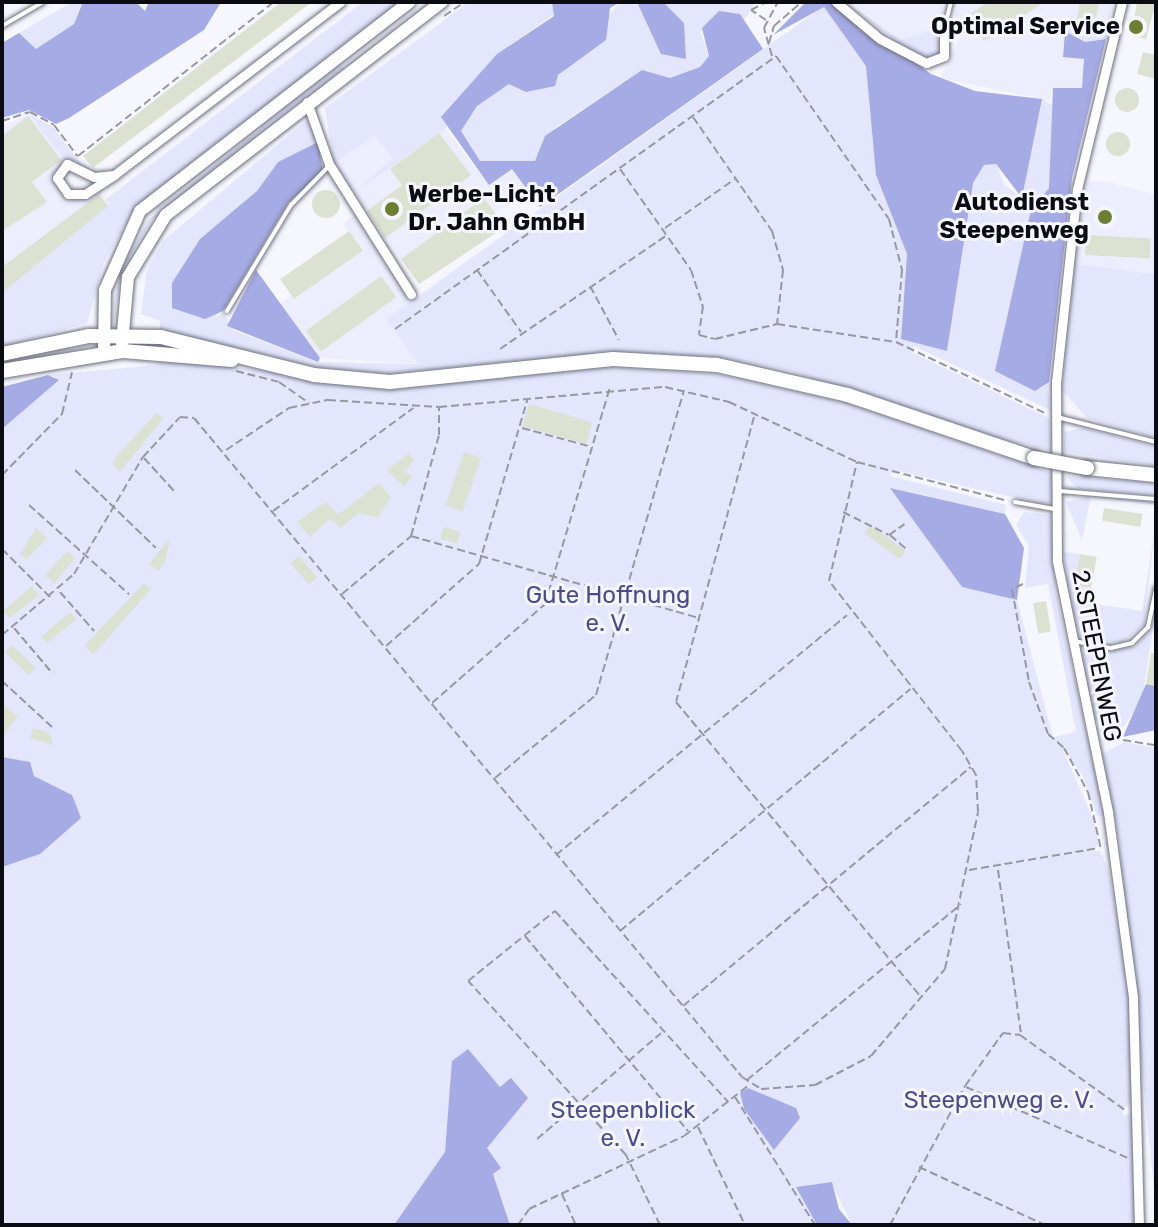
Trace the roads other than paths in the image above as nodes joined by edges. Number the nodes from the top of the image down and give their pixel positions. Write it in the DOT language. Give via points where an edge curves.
graph roads {
  1 [pos="43,2"];
  2 [pos="340,2"];
  3 [pos="409,2"];
  4 [pos="442,2"];
  5 [pos="836,2"];
  6 [pos="951,2"];
  7 [pos="1122,2"];
  8 [pos="2,26"];
  9 [pos="944,31"];
  10 [pos="307,102"];
  11 [pos="329,164"];
  12 [pos="114,175"];
  13 [pos="412,296"];
  14 [pos="227,311"];
  15 [pos="122,334"];
  16 [pos="104,335"];
  17 [pos="123,351"];
  18 [pos="104,352"];
  19 [pos="2,354"];
  20 [pos="260,363"];
  21 [pos="2,371"];
  22 [pos="1057,417"];
  23 [pos="1156,442"];
  24 [pos="1156,475"];
  25 [pos="1060,491"];
  26 [pos="1156,499"];
  27 [pos="1015,502"];
  28 [pos="1060,509"];
  29 [pos="1156,588"];
  30 [pos="1071,642"];
  31 [pos="1139,1225"];
  1 -- 8 [label="lane"];
  2 -- 12 [label="street"];
  3 -- 16 [label="main road" via="140,211 112,266"];
  4 -- 10 [label="main road"];
  5 -- 9 [label="street" via="880,39 926,63 947,51"];
  6 -- 9 [label="lane"];
  7 -- 22 [label="street, 2.STEEPENWEG" via="1078,179"];
  10 -- 11 [label="street"];
  10 -- 15 [label="main road" via="153,228 128,277"];
  11 -- 13 [label="street"];
  11 -- 14 [label="lane" via="320,182 291,205"];
  12 -- 12 [label="street" via="79,195 68,194 57,178 67,164 94,177"];
  15 -- 16 [label="main road"];
  15 -- 17 [label="main road"];
  15 -- 20 [label="main road" via="195,341"];
  16 -- 18 [label="main road"];
  16 -- 19 [label="main road"];
  17 -- 18 [label="main road"];
  17 -- 20 [label="main road"];
  18 -- 21 [label="main road"];
  20 -- 24 [label="main road, bridge" via="390,382 613,359 717,365 848,395 1034,458"];
  22 -- 23 [label="lane"];
  22 -- 25 [label="street, 2.STEEPENWEG"];
  25 -- 26 [label="lane"];
  25 -- 28 [label="street, 2.STEEPENWEG"];
  27 -- 28 [label="lane"];
  28 -- 30 [label="street, 2.STEEPENWEG" via="1058,575"];
  29 -- 30 [label="lane" via="1148,627 1132,643 1111,648"];
  30 -- 31 [label="street, 2.STEEPENWEG" via="1114,854 1137,1052"];
}
